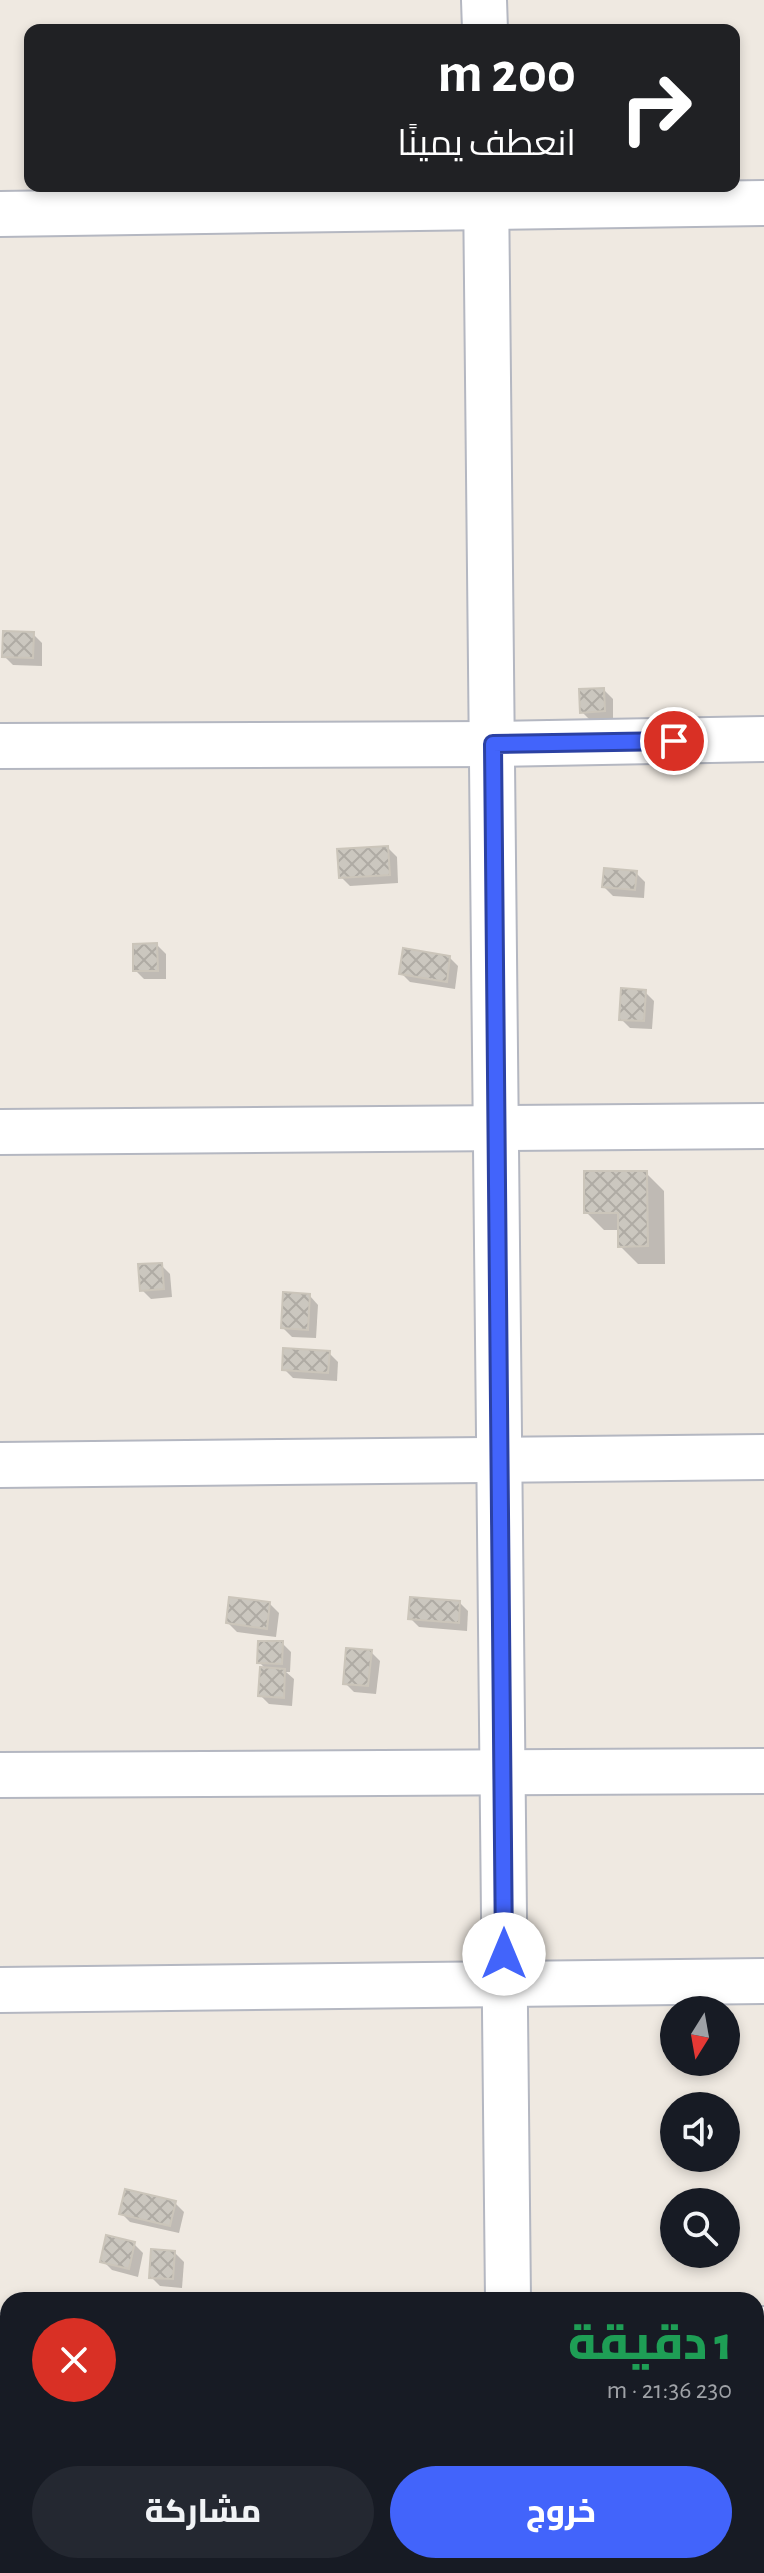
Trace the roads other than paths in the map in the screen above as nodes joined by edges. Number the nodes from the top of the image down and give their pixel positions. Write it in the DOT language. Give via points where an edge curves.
graph roads {
  1 [pos="484,0"];
  2 [pos="485,24"];
  3 [pos="486,197"];
  4 [pos="764,203"];
  5 [pos="0,214"];
  6 [pos="764,739"];
  7 [pos="493,744"];
  8 [pos="0,746"];
  9 [pos="764,1126"];
  10 [pos="496,1129"];
  11 [pos="0,1132"];
  12 [pos="764,1457"];
  13 [pos="499,1460"];
  14 [pos="0,1465"];
  15 [pos="764,1771"];
  16 [pos="503,1772"];
  17 [pos="0,1775"];
  18 [pos="764,1981"];
  19 [pos="504,1984"];
  20 [pos="0,1990"];
  21 [pos="508,2292"];
  1 -- 2 [label="street"];
  3 -- 4 [label="street"];
  3 -- 5 [label="street"];
  3 -- 7 [label="street"];
  6 -- 7 [label="street"];
  7 -- 8 [label="street"];
  7 -- 10 [label="street"];
  9 -- 10 [label="street"];
  10 -- 11 [label="street"];
  10 -- 13 [label="street"];
  12 -- 13 [label="street"];
  13 -- 14 [label="street"];
  13 -- 16 [label="street"];
  15 -- 16 [label="street"];
  16 -- 17 [label="street"];
  16 -- 19 [label="street"];
  18 -- 19 [label="street"];
  19 -- 20 [label="street"];
  19 -- 21 [label="street"];
}
